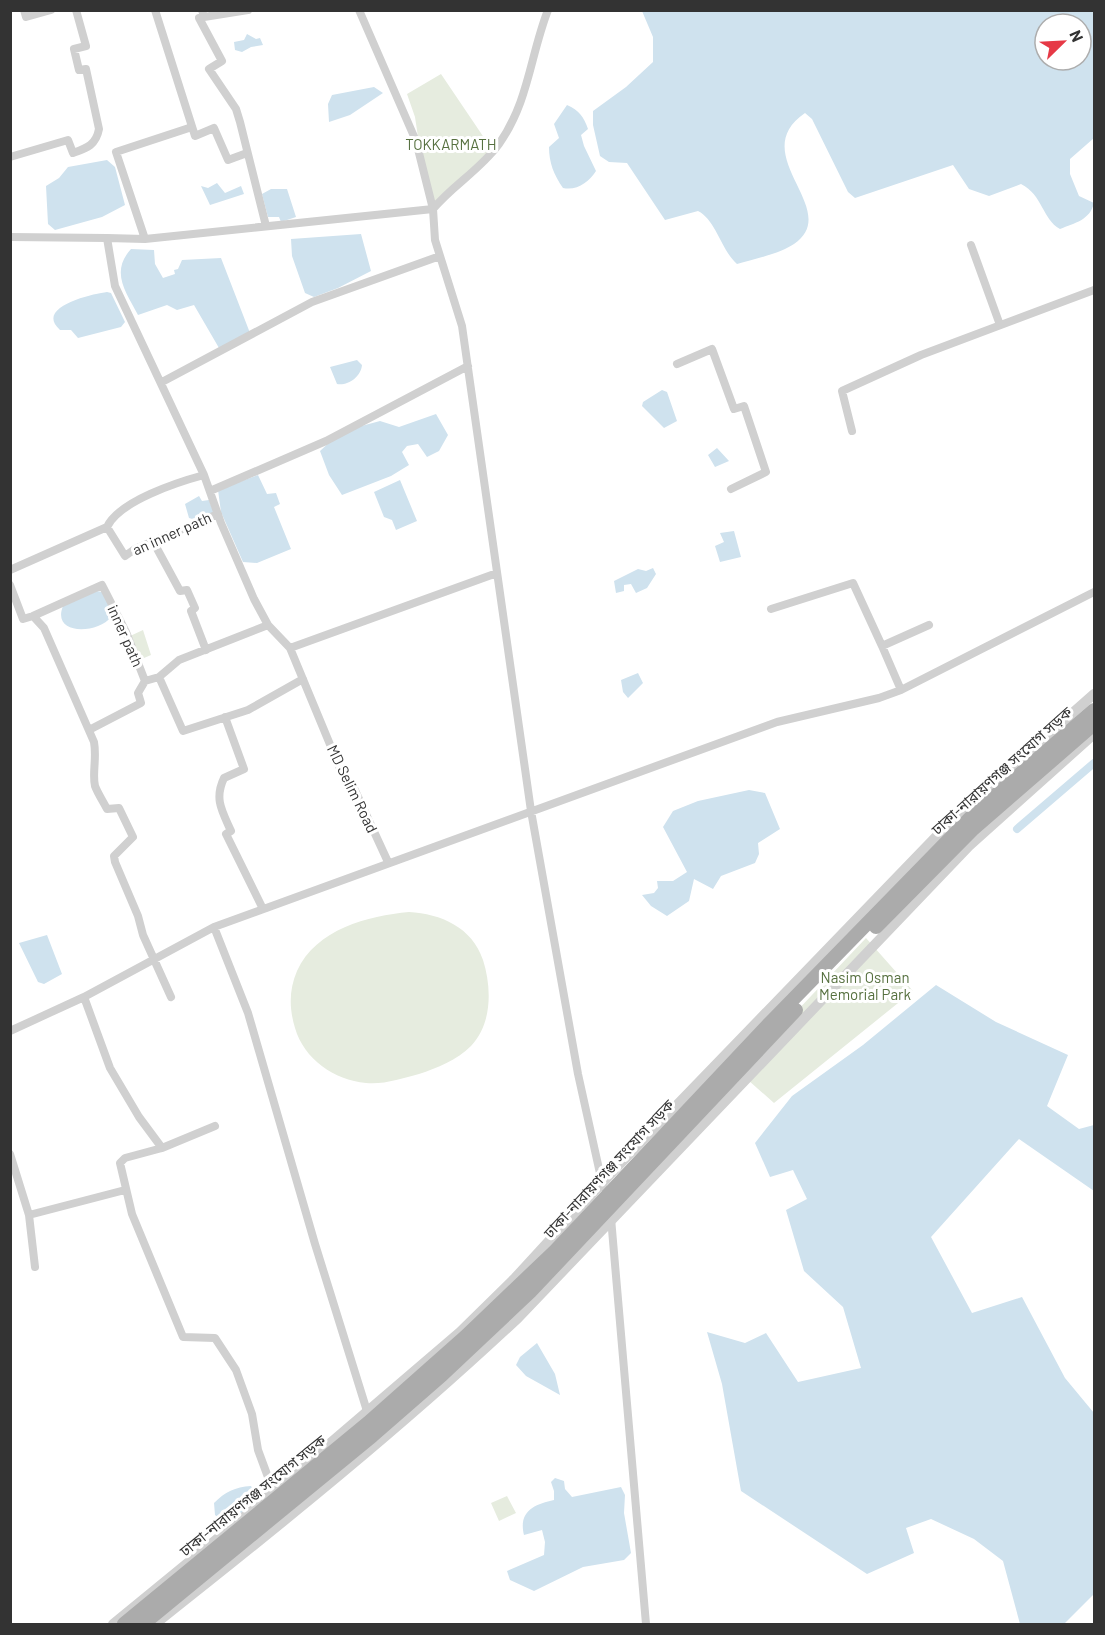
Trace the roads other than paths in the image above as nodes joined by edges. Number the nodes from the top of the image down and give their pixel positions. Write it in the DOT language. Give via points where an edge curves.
graph roads {
  1 [pos="24,10"];
  2 [pos="51,10"];
  3 [pos="76,10"];
  4 [pos="154,10"];
  5 [pos="248,10"];
  6 [pos="359,10"];
  7 [pos="548,10"];
  8 [pos="203,14"];
  9 [pos="192,127"];
  10 [pos="247,153"];
  11 [pos="10,157"];
  12 [pos="433,209"];
  13 [pos="266,226"];
  14 [pos="10,237"];
  15 [pos="107,238"];
  16 [pos="145,239"];
  17 [pos="971,245"];
  18 [pos="440,256"];
  19 [pos="1095,290"];
  20 [pos="1000,325"];
  21 [pos="677,364"];
  22 [pos="468,366"];
  23 [pos="162,382"];
  24 [pos="852,431"];
  25 [pos="204,475"];
  26 [pos="731,489"];
  27 [pos="210,491"];
  28 [pos="218,514"];
  29 [pos="107,527"];
  30 [pos="154,543"];
  31 [pos="10,570"];
  32 [pos="497,573"];
  33 [pos="10,585"];
  34 [pos="1095,592"];
  35 [pos="771,609"];
  36 [pos="33,616"];
  37 [pos="268,625"];
  38 [pos="929,625"];
  39 [pos="882,646"];
  40 [pos="290,648"];
  41 [pos="206,650"];
  42 [pos="159,677"];
  43 [pos="303,679"];
  44 [pos="145,681"];
  45 [pos="901,690"];
  46 [pos="1095,694"];
  47 [pos="1095,710"];
  48 [pos="225,717"];
  49 [pos="1095,724"];
  50 [pos="89,730"];
  51 [pos="1095,735"];
  52 [pos="531,811"];
  53 [pos="388,862"];
  54 [pos="263,909"];
  55 [pos="213,927"];
  56 [pos="153,960"];
  57 [pos="84,997"];
  58 [pos="171,997"];
  59 [pos="10,1031"];
  60 [pos="215,1126"];
  61 [pos="162,1148"];
  62 [pos="10,1154"];
  63 [pos="125,1191"];
  64 [pos="606,1203"];
  65 [pos="29,1215"];
  66 [pos="35,1267"];
  67 [pos="367,1411"];
  68 [pos="274,1495"];
  69 [pos="120,1623"];
  70 [pos="142,1624"];
  71 [pos="155,1624"];
  72 [pos="646,1624"];
  1 -- 2 [label="street" via="26,17"];
  3 -- 11 [label="street" via="86,46 74,49 79,70 86,69 98,137 73,153 68,140"];
  4 -- 9 [label="street"];
  5 -- 8 [label="street"];
  6 -- 12 [label="street" via="416,141"];
  7 -- 12 [label="street" via="529,82 498,145 473,174 450,190"];
  8 -- 10 [label="street" via="199,18 222,61 209,69 236,109"];
  9 -- 10 [label="street" via="195,136 214,128 228,160"];
  9 -- 16 [label="street" via="116,152"];
  10 -- 13 [label="street"];
  12 -- 13 [label="street"];
  12 -- 18 [label="street"];
  13 -- 16 [label="street"];
  14 -- 15 [label="street"];
  15 -- 16 [label="street"];
  15 -- 23 [label="street" via="115,286"];
  17 -- 20 [label="street"];
  18 -- 22 [label="street" via="462,326"];
  18 -- 23 [label="street" via="312,302"];
  19 -- 20 [label="street"];
  20 -- 24 [label="street" via="842,391"];
  21 -- 26 [label="street" via="712,349 734,409 744,406 766,472"];
  22 -- 27 [label="street" via="326,441"];
  22 -- 32 [label="street"];
  23 -- 25 [label="street"];
  25 -- 27 [label="street"];
  25 -- 29 [label="street" via="125,507 111,518"];
  27 -- 28 [label="street"];
  28 -- 30 [label="street, an inner path"];
  28 -- 37 [label="street"];
  29 -- 30 [label="street, an inner path" via="125,556"];
  29 -- 31 [label="street"];
  30 -- 41 [label="street" via="180,591 187,590"];
  32 -- 40 [label="street"];
  32 -- 52 [label="street"];
  33 -- 36 [label="street" via="23,619"];
  34 -- 45 [label="street"];
  35 -- 39 [label="street" via="853,583"];
  36 -- 44 [label="street, inner path" via="102,585"];
  36 -- 50 [label="street" via="44,628"];
  37 -- 40 [label="street"];
  37 -- 41 [label="street"];
  38 -- 39 [label="street"];
  39 -- 45 [label="street"];
  40 -- 43 [label="street, MD Selim Road"];
  41 -- 42 [label="street" via="179,660"];
  42 -- 44 [label="street"];
  42 -- 48 [label="street" via="183,731"];
  43 -- 48 [label="street" via="248,710"];
  43 -- 53 [label="street, MD Selim Road" via="346,783 353,786"];
  44 -- 50 [label="street, inner path" via="138,693 141,703"];
  45 -- 52 [label="street" via="777,722"];
  46 -- 64 [label="street" via="957,815"];
  47 -- 64 [label="main road, ঢাকা-নারায়ণগঞ্জ সংযোগ সড়ক" via="975,813"];
  48 -- 54 [label="street" via="244,769 224,778 218,791 231,831 226,834"];
  49 -- 64 [label="main road, ঢাকা-নারায়ণগঞ্জ সংযোগ সড়ক" via="962,840"];
  50 -- 56 [label="street" via="98,758 94,785 107,808 119,808 133,837 114,856"];
  51 -- 64 [label="street" via="969,846"];
  52 -- 53 [label="street"];
  52 -- 64 [label="street" via="578,1074"];
  53 -- 54 [label="street"];
  54 -- 55 [label="street"];
  55 -- 56 [label="street"];
  55 -- 67 [label="street" via="248,1013"];
  56 -- 57 [label="street"];
  56 -- 58 [label="street"];
  57 -- 59 [label="street"];
  57 -- 61 [label="street" via="110,1068"];
  60 -- 61 [label="street"];
  61 -- 63 [label="street" via="122,1160"];
  62 -- 65 [label="street"];
  63 -- 65 [label="street"];
  63 -- 68 [label="street" via="183,1337 214,1338 236,1370"];
  64 -- 67 [label="street" via="515,1278 460,1332"];
  64 -- 68 [label="main road, ঢাকা-নারায়ণগঞ্জ সংযোগ সড়ক" via="368,1423"];
  64 -- 70 [label="main road, ঢাকা-নারায়ণগঞ্জ সংযোগ সড়ক" via="530,1292 442,1375"];
  64 -- 71 [label="street" via="519,1318 470,1364 295,1513"];
  64 -- 72 [label="street"];
  65 -- 66 [label="street"];
  67 -- 68 [label="street"];
  68 -- 69 [label="main road, ঢাকা-নারায়ণগঞ্জ সংযোগ সড়ক"];
}
